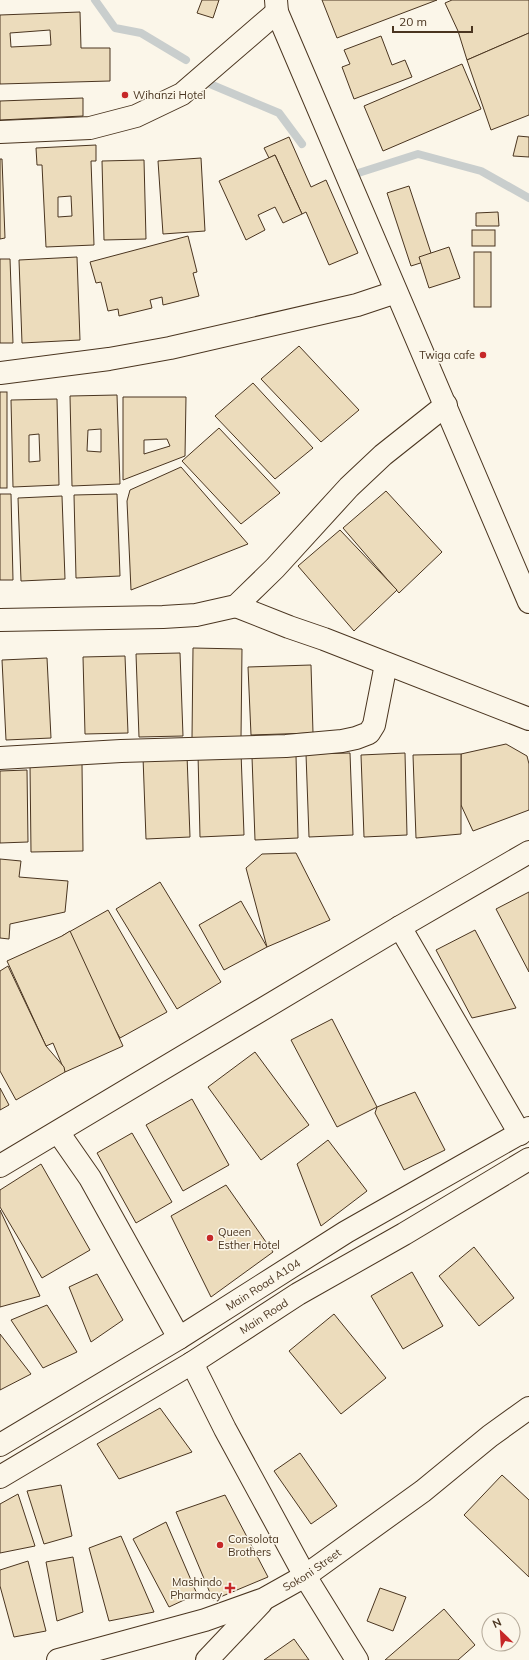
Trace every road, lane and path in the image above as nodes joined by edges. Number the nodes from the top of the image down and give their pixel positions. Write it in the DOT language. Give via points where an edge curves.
graph roads {
  1 [pos="276,6"];
  2 [pos="0,132"];
  3 [pos="396,292"];
  4 [pos="0,373"];
  5 [pos="446,405"];
  6 [pos="529,602"];
  7 [pos="236,606"];
  8 [pos="0,620"];
  9 [pos="386,664"];
  10 [pos="529,719"];
  11 [pos="0,758"];
  12 [pos="529,852"];
  13 [pos="400,927"];
  14 [pos="525,1131"];
  15 [pos="58,1132"];
  16 [pos="529,1159"];
  17 [pos="0,1166"];
  18 [pos="179,1338"];
  19 [pos="192,1363"];
  20 [pos="529,1408"];
  21 [pos="0,1445"];
  22 [pos="0,1477"];
  23 [pos="305,1576"];
  24 [pos="264,1599"];
  25 [pos="58,1660"];
  26 [pos="207,1660"];
  27 [pos="357,1660"];
  1 -- 2 [label="main road" via="182,94 136,116 90,128"];
  1 -- 3 [label="main road"];
  3 -- 4 [label="main road" via="357,305 170,348 109,360"];
  3 -- 5 [label="main road"];
  5 -- 6 [label="main road"];
  5 -- 7 [label="main road" via="383,455 349,487 275,568"];
  7 -- 8 [label="main road" via="196,615 170,617"];
  7 -- 9 [label="main road"];
  9 -- 10 [label="main road"];
  9 -- 11 [label="main road" via="374,725 369,733 356,738 286,746"];
  12 -- 13 [label="main road"];
  13 -- 14 [label="main road"];
  13 -- 15 [label="main road"];
  14 -- 18 [label="main road, Main Road A104" via="346,1232"];
  15 -- 17 [label="main road"];
  15 -- 18 [label="main road" via="90,1178"];
  16 -- 19 [label="main road, Main Road" via="298,1294"];
  18 -- 21 [label="main road, Main Road A104"];
  19 -- 22 [label="main road, Main Road"];
  19 -- 23 [label="main road"];
  20 -- 23 [label="main road, Sokoni Street" via="423,1491"];
  23 -- 24 [label="main road, Sokoni Street"];
  23 -- 27 [label="main road"];
  24 -- 25 [label="main road, Sokoni Street" via="205,1620"];
  24 -- 26 [label="main road"];
}
